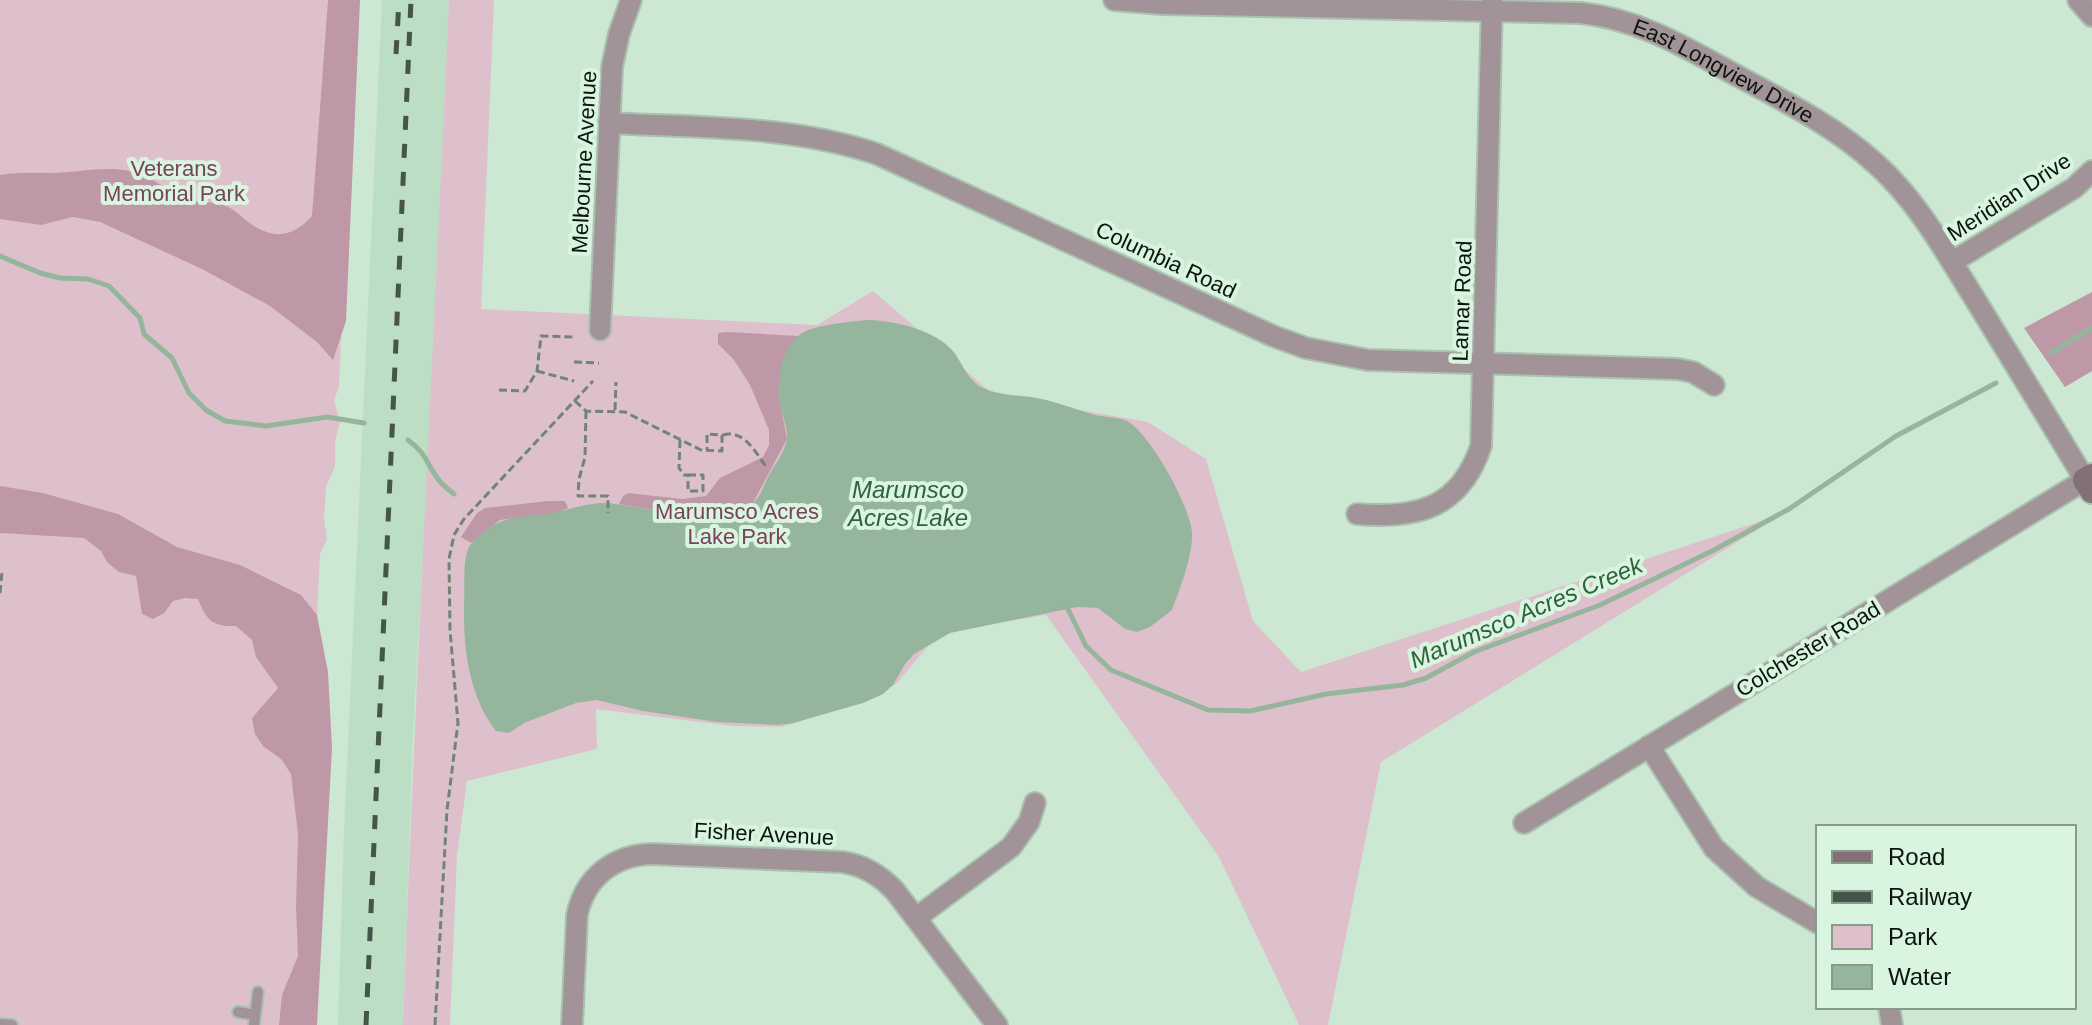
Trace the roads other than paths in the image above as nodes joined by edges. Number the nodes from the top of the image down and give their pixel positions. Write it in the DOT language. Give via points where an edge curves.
graph roads {
  1 [pos="631,0"];
  2 [pos="1114,0"];
  3 [pos="2078,0"];
  4 [pos="1492,5"];
  5 [pos="2092,16"];
  6 [pos="609,123"];
  7 [pos="2092,171"];
  8 [pos="1952,262"];
  9 [pos="600,330"];
  10 [pos="1484,365"];
  11 [pos="1714,385"];
  12 [pos="2090,482"];
  13 [pos="1357,514"];
  14 [pos="1649,746"];
  15 [pos="1035,803"];
  16 [pos="1524,823"];
  17 [pos="916,918"];
  18 [pos="1816,922"];
  19 [pos="258,992"];
  20 [pos="238,1012"];
  21 [pos="254,1020"];
  22 [pos="0,1024"];
  23 [pos="12,1025"];
  24 [pos="572,1025"];
  25 [pos="997,1025"];
  1 -- 6 [label="street, Melbourne Avenue" via="612,67"];
  2 -- 4 [label="street, East Longview Drive" via="1177,5"];
  3 -- 5 [label="street"];
  4 -- 8 [label="street, East Longview Drive" via="1633,23 1813,117 1850,141 1903,191"];
  4 -- 10 [label="street, Lamar Road"];
  6 -- 9 [label="street, Melbourne Avenue"];
  6 -- 10 [label="street, Columbia Road" via="779,131 843,142 1306,348 1368,360"];
  7 -- 8 [label="street, Meridian Drive" via="2074,188"];
  8 -- 12 [label="street, East Longview Drive"];
  10 -- 11 [label="street, Columbia Road" via="1677,369"];
  10 -- 13 [label="street, Lamar Road" via="1481,446 1466,479 1428,509 1386,516"];
  12 -- 14 [label="street, Colchester Road"];
  14 -- 16 [label="street, Colchester Road"];
  14 -- 18 [label="street" via="1714,848 1757,887"];
  15 -- 17 [label="street" via="1011,847"];
  17 -- 24 [label="street, Fisher Avenue" via="880,877 842,862 652,854 622,859 602,871 577,915"];
  17 -- 25 [label="street, Fisher Avenue"];
  19 -- 21 [label="lane"];
  20 -- 21 [label="lane"];
  22 -- 23 [label="lane"];
}
